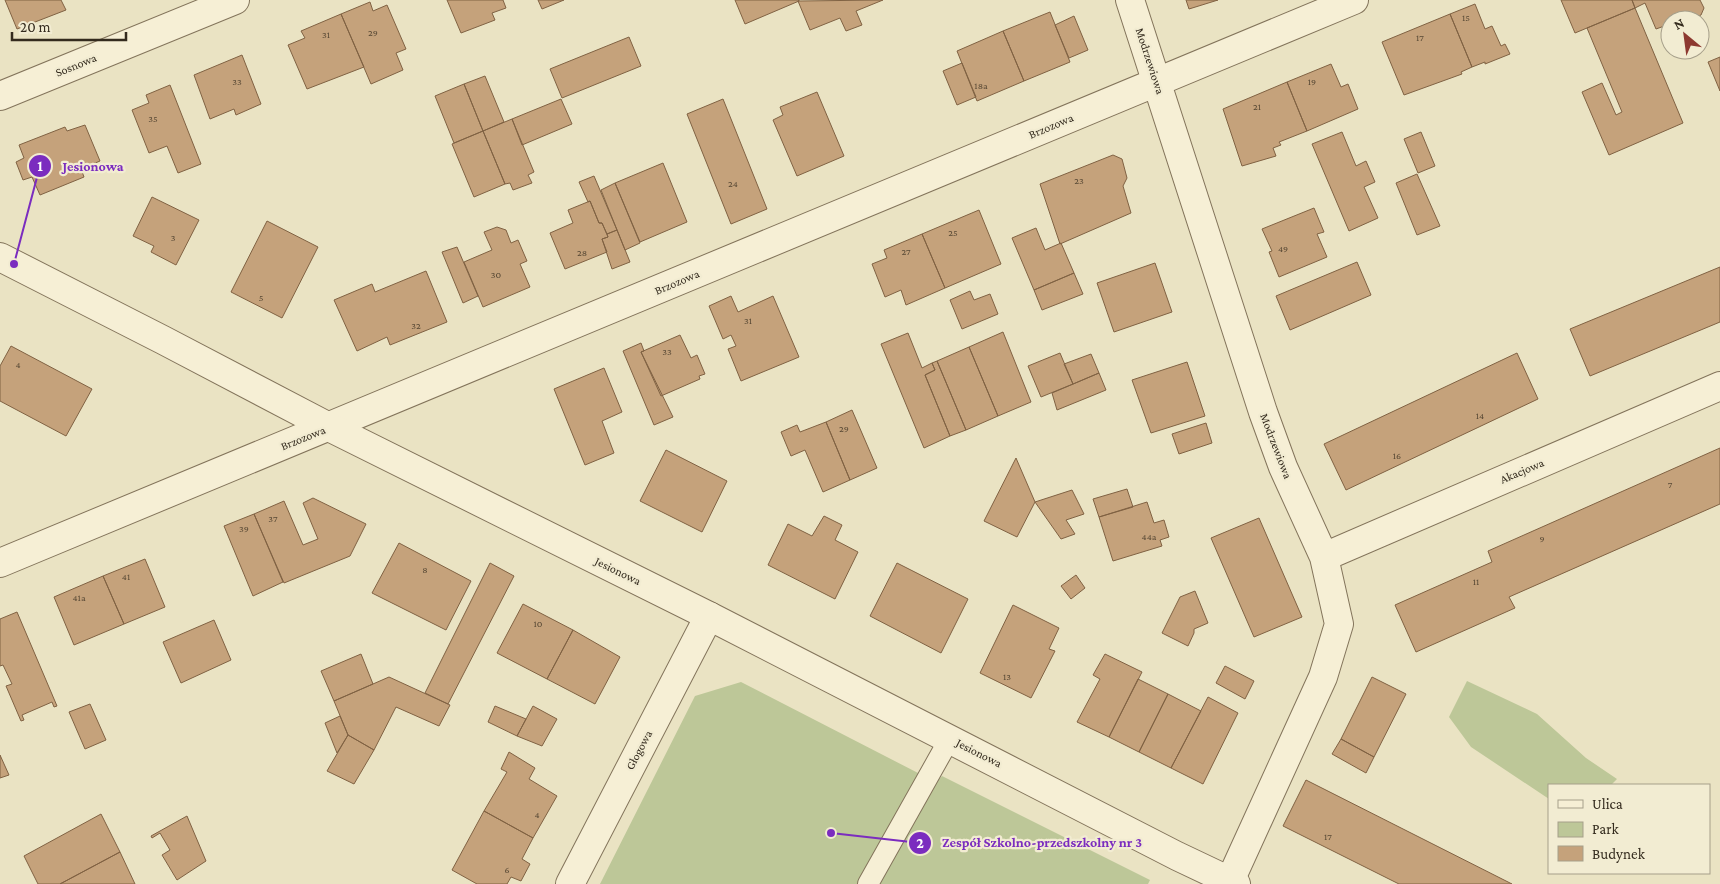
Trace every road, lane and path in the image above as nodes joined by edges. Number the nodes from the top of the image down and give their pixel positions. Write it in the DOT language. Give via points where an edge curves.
graph roads {
  1 [pos="235,0"];
  2 [pos="1130,0"];
  3 [pos="1354,0"];
  4 [pos="1156,82"];
  5 [pos="0,96"];
  6 [pos="0,257"];
  7 [pos="1720,386"];
  8 [pos="329,427"];
  9 [pos="1324,556"];
  10 [pos="0,564"];
  11 [pos="709,616"];
  12 [pos="950,738"];
  13 [pos="1233,882"];
  14 [pos="570,884"];
  15 [pos="868,884"];
  1 -- 5 [label="street, Sosnowa"];
  2 -- 4 [label="street, Modrzewiowa"];
  3 -- 4 [label="street, Brzozowa"];
  4 -- 8 [label="street, Brzozowa"];
  4 -- 9 [label="street, Modrzewiowa" via="1283,468"];
  6 -- 8 [label="street, Jesionowa"];
  7 -- 9 [label="street, Akacjowa"];
  8 -- 10 [label="street, Brzozowa"];
  8 -- 11 [label="street, Jesionowa"];
  9 -- 13 [label="street, Modrzewiowa" via="1339,624 1323,677"];
  11 -- 12 [label="street, Jesionowa"];
  11 -- 14 [label="street, Głogowa"];
  12 -- 13 [label="street, Jesionowa"];
  12 -- 15 [label="lane"];
}
